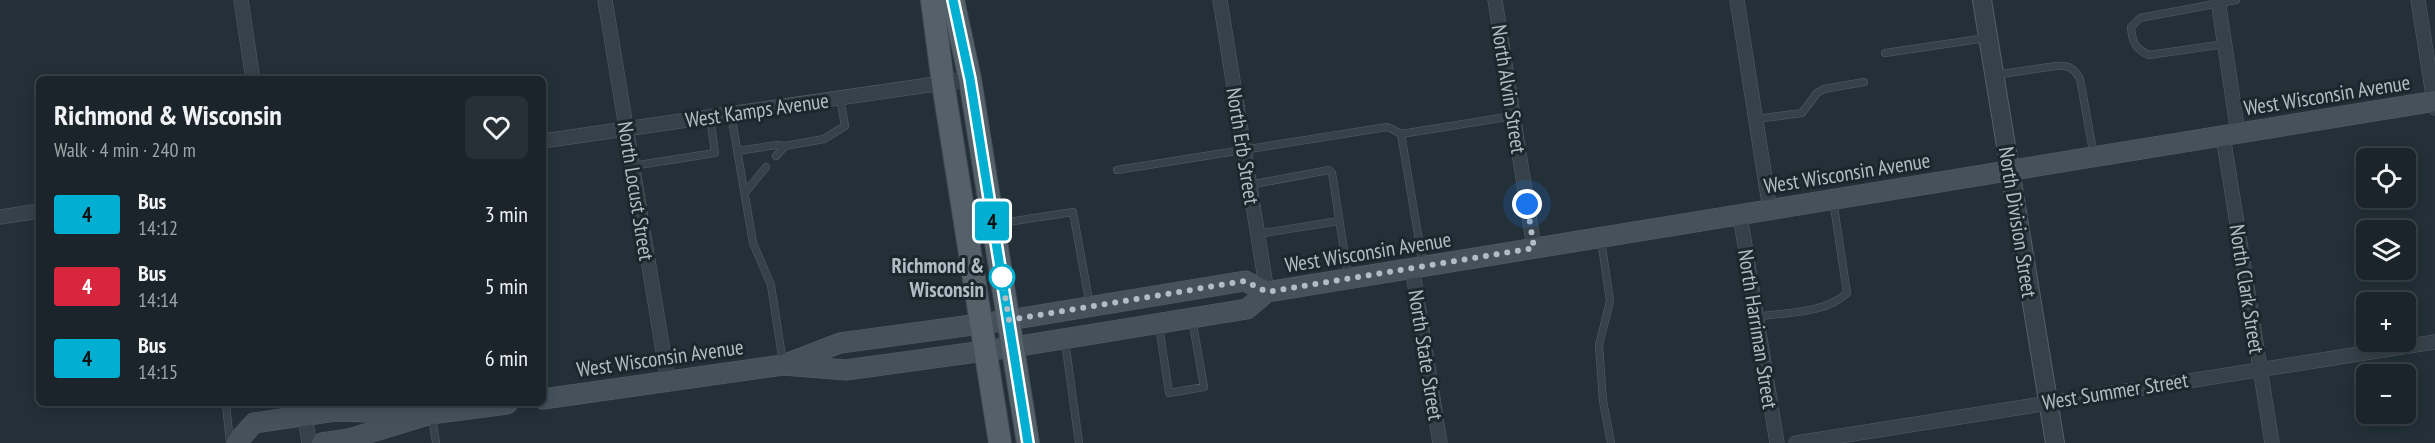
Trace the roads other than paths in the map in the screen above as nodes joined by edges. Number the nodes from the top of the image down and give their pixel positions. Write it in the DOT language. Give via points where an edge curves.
graph roads {
  1 [pos="241,0"];
  2 [pos="605,0"];
  3 [pos="932,0"];
  4 [pos="953,0"];
  5 [pos="1220,0"];
  6 [pos="1495,0"];
  7 [pos="1737,0"];
  8 [pos="1982,0"];
  9 [pos="2236,0"];
  10 [pos="2418,0"];
  11 [pos="2218,1"];
  12 [pos="1988,37"];
  13 [pos="2225,44"];
  14 [pos="1885,53"];
  15 [pos="1994,75"];
  16 [pos="253,76"];
  17 [pos="970,79"];
  18 [pos="1864,81"];
  19 [pos="943,83"];
  20 [pos="840,98"];
  21 [pos="2434,105"];
  22 [pos="731,114"];
  23 [pos="1513,116"];
  24 [pos="710,117"];
  25 [pos="1756,119"];
  26 [pos="626,129"];
  27 [pos="1401,134"];
  28 [pos="2231,135"];
  29 [pos="546,141"];
  30 [pos="785,146"];
  31 [pos="1244,149"];
  32 [pos="737,151"];
  33 [pos="776,156"];
  34 [pos="2094,157"];
  35 [pos="632,166"];
  36 [pos="766,167"];
  37 [pos="1117,170"];
  38 [pos="2010,171"];
  39 [pos="1249,185"];
  40 [pos="745,194"];
  41 [pos="1832,200"];
  42 [pos="1770,210"];
  43 [pos="36,211"];
  44 [pos="1740,215"];
  45 [pos="0,217"];
  46 [pos="1339,221"];
  47 [pos="993,224"];
  48 [pos="1257,234"];
  49 [pos="1600,238"];
  50 [pos="1534,248"];
  51 [pos="1418,267"];
  52 [pos="1348,279"];
  53 [pos="1267,292"];
  54 [pos="1090,306"];
  55 [pos="1756,317"];
  56 [pos="1192,318"];
  57 [pos="1009,320"];
  58 [pos="1158,323"];
  59 [pos="981,324"];
  60 [pos="1064,339"];
  61 [pos="2435,342"];
  62 [pos="1013,347"];
  63 [pos="986,351"];
  64 [pos="783,365"];
  65 [pos="2260,369"];
  66 [pos="668,381"];
  67 [pos="546,399"];
  68 [pos="2048,402"];
  69 [pos="226,406"];
  70 [pos="481,406"];
  71 [pos="304,410"];
  72 [pos="431,414"];
  73 [pos="362,427"];
  74 [pos="233,443"];
  75 [pos="309,443"];
  76 [pos="322,443"];
  77 [pos="436,443"];
  78 [pos="1000,443"];
  79 [pos="1028,443"];
  80 [pos="1079,443"];
  81 [pos="1440,443"];
  82 [pos="1611,443"];
  83 [pos="1776,443"];
  84 [pos="1796,443"];
  85 [pos="2055,443"];
  86 [pos="2272,443"];
  1 -- 16 [label="street"];
  2 -- 26 [label="street, North Locust Street"];
  3 -- 19 [label="main road"];
  4 -- 17 [label="main road"];
  5 -- 31 [label="street, North Erb Street"];
  6 -- 23 [label="street, North Alvin Street"];
  7 -- 25 [label="street"];
  8 -- 12 [label="street, North Division Street"];
  9 -- 11 [label="lane"];
  10 -- 21 [label="street"];
  11 -- 13 [label="street, North Clark Street"];
  11 -- 13 [label="lane" via="2139,18 2132,27 2132,40 2149,55"];
  12 -- 14 [label="lane"];
  12 -- 15 [label="street, North Division Street"];
  13 -- 28 [label="street, North Clark Street"];
  15 -- 34 [label="lane" via="2066,65 2075,69"];
  15 -- 38 [label="street, North Division Street"];
  17 -- 19 [label="street, West Kamps Avenue"];
  17 -- 47 [label="main road"];
  18 -- 25 [label="lane" via="1824,89 1802,113"];
  19 -- 20 [label="street, West Kamps Avenue"];
  19 -- 59 [label="main road"];
  20 -- 22 [label="street, West Kamps Avenue"];
  20 -- 30 [label="lane" via="845,126 824,139"];
  21 -- 28 [label="main road, West Wisconsin Avenue"];
  22 -- 24 [label="street, West Kamps Avenue"];
  22 -- 32 [label="lane"];
  23 -- 27 [label="lane"];
  23 -- 50 [label="street, North Alvin Street"];
  24 -- 26 [label="street, West Kamps Avenue"];
  24 -- 35 [label="lane" via="716,153"];
  25 -- 42 [label="street"];
  26 -- 29 [label="street, West Kamps Avenue"];
  26 -- 35 [label="street, North Locust Street"];
  27 -- 31 [label="lane" via="1388,128"];
  27 -- 51 [label="lane"];
  28 -- 34 [label="main road, West Wisconsin Avenue"];
  28 -- 65 [label="street, North Clark Street"];
  30 -- 32 [label="lane"];
  30 -- 33 [label="lane"];
  31 -- 37 [label="lane"];
  31 -- 39 [label="street, North Erb Street"];
  32 -- 40 [label="lane"];
  34 -- 38 [label="main road, West Wisconsin Avenue"];
  35 -- 66 [label="street, North Locust Street"];
  36 -- 40 [label="lane"];
  38 -- 41 [label="main road, West Wisconsin Avenue"];
  38 -- 68 [label="street, North Division Street"];
  39 -- 46 [label="lane" via="1329,170"];
  39 -- 48 [label="street, North Erb Street"];
  40 -- 64 [label="lane" via="753,243 771,285"];
  41 -- 42 [label="main road, West Wisconsin Avenue"];
  41 -- 55 [label="lane" via="1847,293 1837,303"];
  42 -- 44 [label="main road, West Wisconsin Avenue"];
  43 -- 45 [label="street"];
  44 -- 49 [label="main road, West Wisconsin Avenue"];
  44 -- 55 [label="street, North Harriman Street"];
  46 -- 48 [label="lane"];
  46 -- 52 [label="lane"];
  47 -- 54 [label="lane" via="1073,212"];
  47 -- 57 [label="main road"];
  48 -- 53 [label="street, North Erb Street"];
  49 -- 50 [label="main road, West Wisconsin Avenue"];
  49 -- 82 [label="lane" via="1610,301 1599,345"];
  50 -- 51 [label="main road, West Wisconsin Avenue"];
  51 -- 52 [label="main road, West Wisconsin Avenue"];
  51 -- 81 [label="street, North State Street"];
  52 -- 53 [label="main road, West Wisconsin Avenue"];
  53 -- 54 [label="main road, West Wisconsin Avenue" via="1245,281"];
  53 -- 56 [label="main road, West Wisconsin Avenue" via="1247,309"];
  54 -- 57 [label="main road, West Wisconsin Avenue"];
  55 -- 83 [label="street, North Harriman Street"];
  56 -- 58 [label="main road, West Wisconsin Avenue"];
  56 -- 58 [label="lane" via="1204,387 1170,393"];
  57 -- 59 [label="main road, West Wisconsin Avenue"];
  57 -- 62 [label="main road"];
  58 -- 60 [label="main road, West Wisconsin Avenue"];
  59 -- 63 [label="main road"];
  59 -- 64 [label="main road, West Wisconsin Avenue" via="840,343"];
  60 -- 62 [label="main road, West Wisconsin Avenue"];
  60 -- 80 [label="lane"];
  61 -- 65 [label="street, West Summer Street"];
  62 -- 63 [label="main road, West Wisconsin Avenue"];
  62 -- 79 [label="main road"];
  63 -- 64 [label="main road, West Wisconsin Avenue" via="846,370"];
  63 -- 78 [label="main road"];
  64 -- 66 [label="main road, West Wisconsin Avenue"];
  65 -- 68 [label="street, West Summer Street"];
  65 -- 86 [label="street, North Clark Street"];
  66 -- 67 [label="main road, West Wisconsin Avenue"];
  68 -- 84 [label="street, West Summer Street"];
  68 -- 85 [label="street, North Division Street"];
  69 -- 74 [label="lane"];
  70 -- 72 [label="main road"];
  71 -- 73 [label="main road" via="345,410"];
  71 -- 74 [label="main road" via="254,423"];
  71 -- 75 [label="street"];
  72 -- 73 [label="main road"];
  72 -- 77 [label="lane"];
  73 -- 76 [label="main road" via="349,439"];
}
